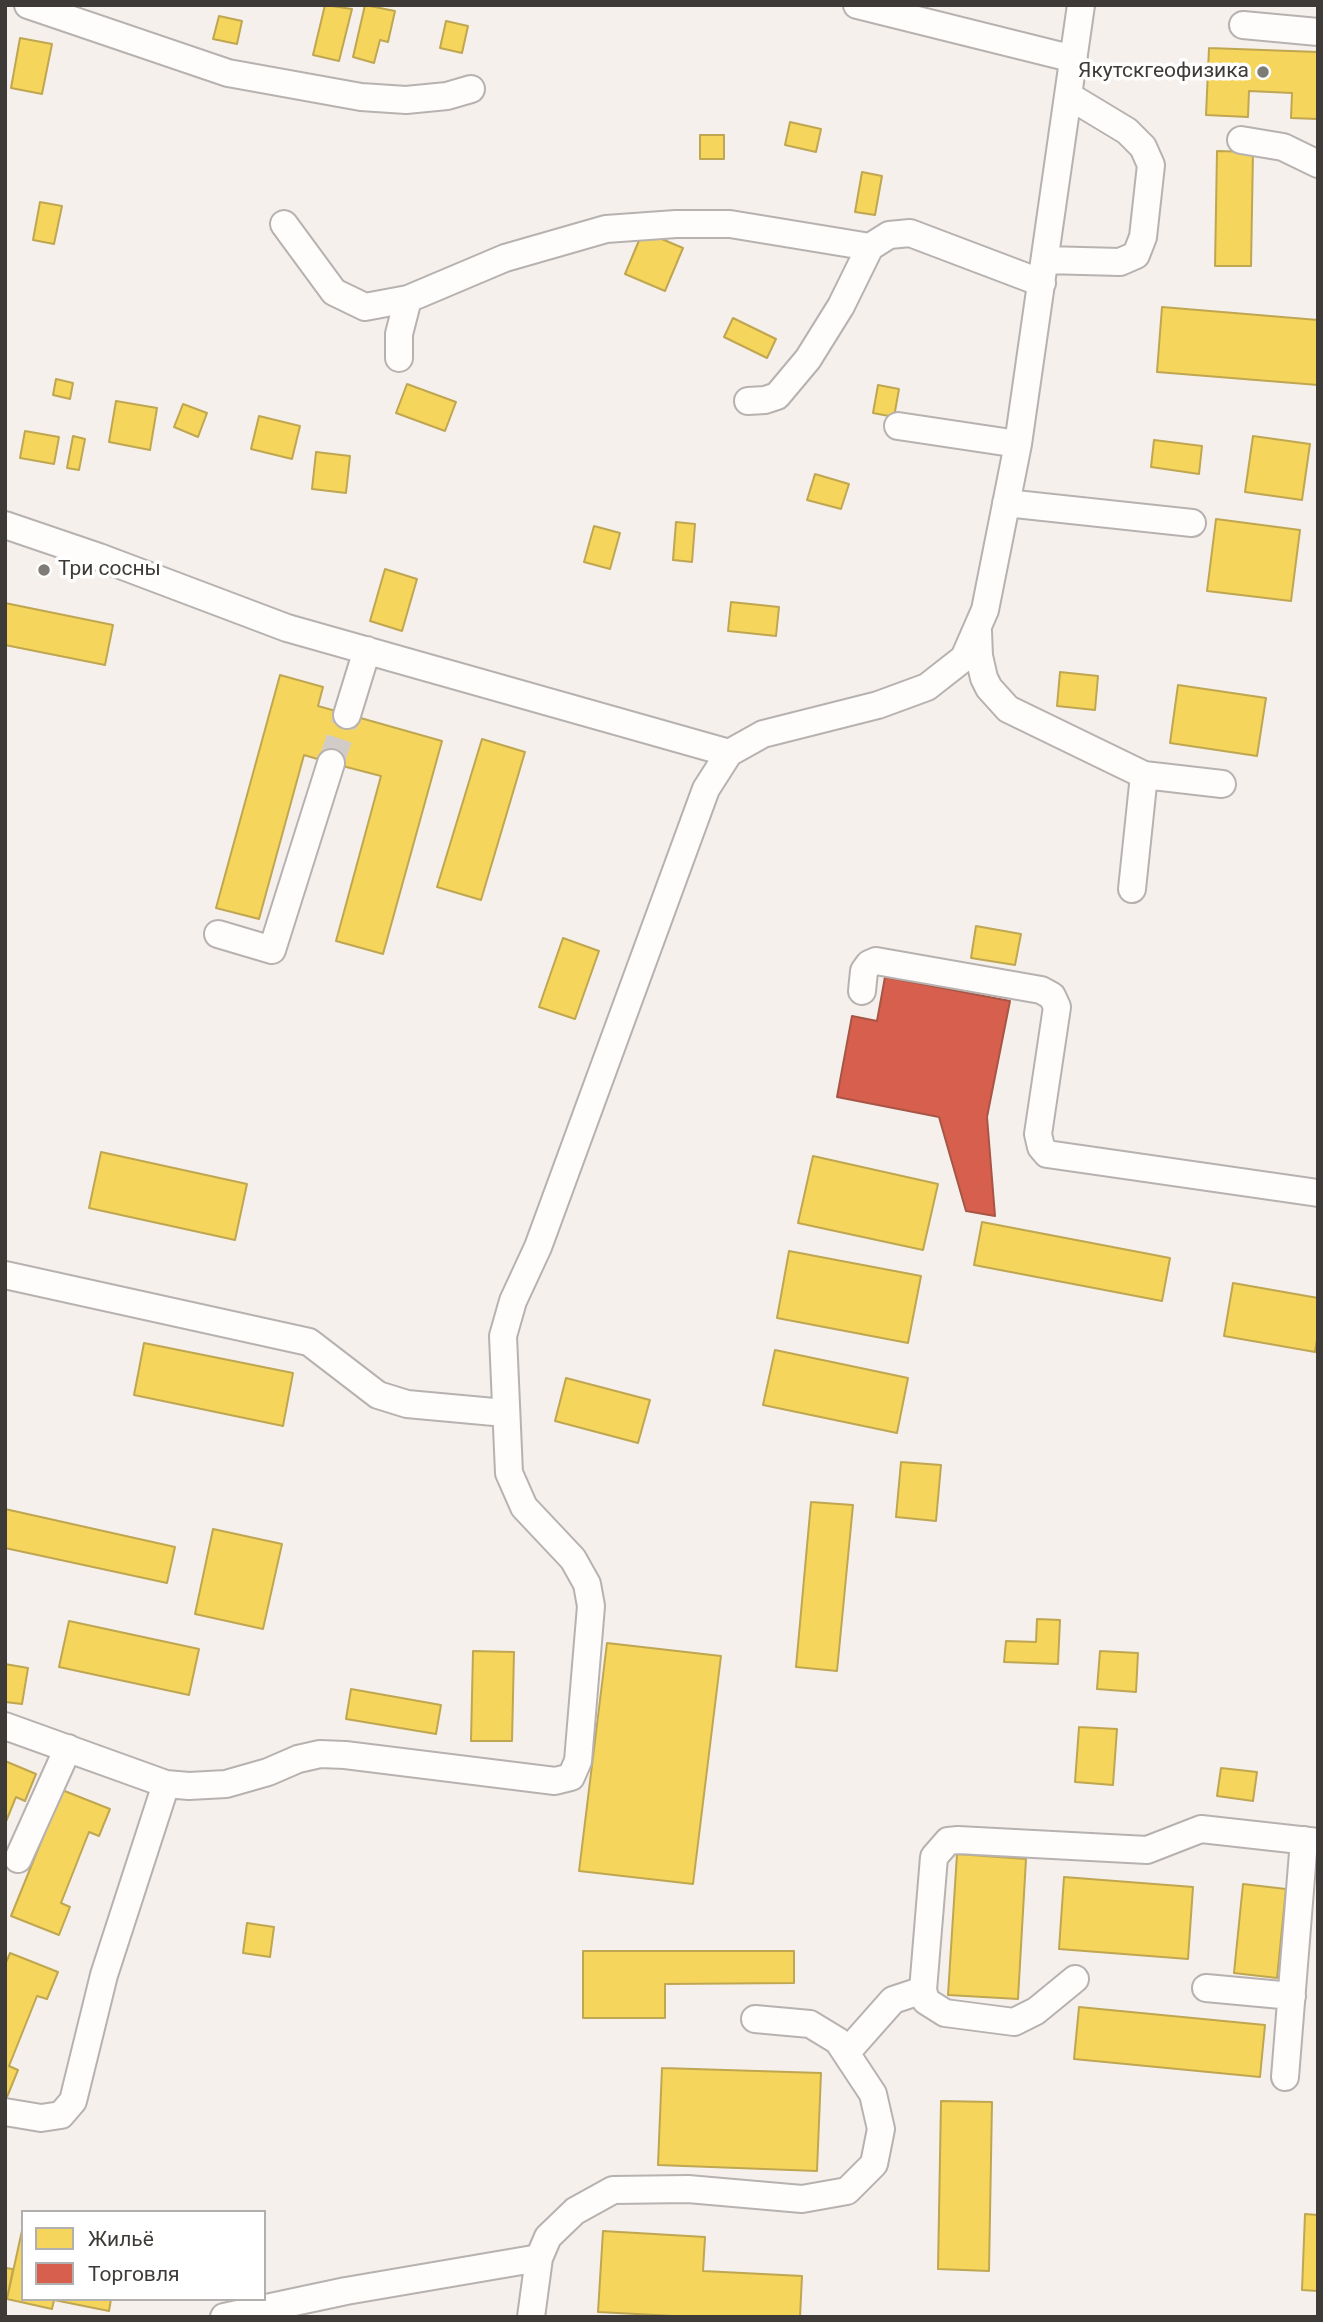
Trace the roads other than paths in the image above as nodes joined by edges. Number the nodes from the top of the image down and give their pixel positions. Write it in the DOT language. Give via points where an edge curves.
graph roads {
  1 [pos="28,5"];
  2 [pos="857,5"];
  3 [pos="1082,5"];
  4 [pos="1243,25"];
  5 [pos="1318,32"];
  6 [pos="1074,59"];
  7 [pos="471,89"];
  8 [pos="1069,96"];
  9 [pos="1241,140"];
  10 [pos="1318,164"];
  11 [pos="284,224"];
  12 [pos="870,247"];
  13 [pos="1043,271"];
  14 [pos="408,299"];
  15 [pos="399,358"];
  16 [pos="748,401"];
  17 [pos="898,426"];
  18 [pos="1018,444"];
  19 [pos="1006,503"];
  20 [pos="1192,523"];
  21 [pos="5,525"];
  22 [pos="978,626"];
  23 [pos="367,650"];
  24 [pos="347,715"];
  25 [pos="730,754"];
  26 [pos="331,763"];
  27 [pos="1144,775"];
  28 [pos="1222,784"];
  29 [pos="1132,889"];
  30 [pos="218,934"];
  31 [pos="862,991"];
  32 [pos="1318,1193"];
  33 [pos="5,1275"];
  34 [pos="505,1413"];
  35 [pos="5,1726"];
  36 [pos="68,1748"];
  37 [pos="166,1784"];
  38 [pos="1311,1841"];
  39 [pos="18,1859"];
  40 [pos="1075,1979"];
  41 [pos="1206,1988"];
  42 [pos="923,1990"];
  43 [pos="1292,1996"];
  44 [pos="755,2019"];
  45 [pos="846,2053"];
  46 [pos="1285,2077"];
  47 [pos="5,2112"];
  48 [pos="539,2258"];
  49 [pos="224,2317"];
  50 [pos="531,2317"];
  1 -- 7 [label="street" via="253,78 406,100"];
  2 -- 6 [label="street"];
  3 -- 6 [label="street"];
  4 -- 5 [label="street"];
  6 -- 8 [label="street"];
  8 -- 13 [label="street"];
  8 -- 13 [label="street" via="1126,131 1143,147 1151,165 1143,237 1136,255 1120,262"];
  9 -- 10 [label="street" via="1283,147"];
  11 -- 14 [label="street" via="334,292 365,307"];
  12 -- 13 [label="street" via="889,235 910,233"];
  12 -- 14 [label="street" via="730,225 606,229 505,258"];
  12 -- 16 [label="street" via="808,359 777,396"];
  13 -- 18 [label="street"];
  14 -- 15 [label="street" via="399,334"];
  17 -- 18 [label="street"];
  18 -- 19 [label="street"];
  19 -- 20 [label="street"];
  19 -- 22 [label="street"];
  21 -- 23 [label="street" via="287,628"];
  22 -- 25 [label="street" via="964,658 927,687 878,705 763,734"];
  22 -- 27 [label="street" via="984,678 1008,709"];
  23 -- 24 [label="street"];
  23 -- 25 [label="street"];
  25 -- 34 [label="street" via="706,789 538,1248 513,1301 503,1336"];
  26 -- 30 [label="street" via="272,950"];
  27 -- 28 [label="street"];
  27 -- 29 [label="street"];
  31 -- 32 [label="street" via="864,971 876,961 1041,990 1052,996 1057,1007 1038,1133 1047,1154"];
  33 -- 34 [label="street" via="309,1342 378,1395 407,1404"];
  34 -- 37 [label="street" via="509,1473 524,1507 573,1559 587,1584 591,1606 578,1761 571,1777 555,1782 320,1754 226,1784"];
  35 -- 36 [label="street"];
  36 -- 37 [label="street"];
  36 -- 39 [label="street"];
  37 -- 47 [label="street" via="104,1975 73,2101 61,2115 41,2118"];
  38 -- 42 [label="street" via="1201,1829 1147,1850 948,1841 934,1857"];
  38 -- 43 [label="street"];
  40 -- 42 [label="street" via="1037,2011 1014,2022 944,2013 926,2001"];
  41 -- 43 [label="street"];
  42 -- 45 [label="street" via="893,2000"];
  43 -- 46 [label="street"];
  44 -- 45 [label="street" via="810,2024 838,2041"];
  45 -- 48 [label="street" via="873,2094 881,2129 874,2164 847,2191 802,2199 688,2189 613,2190 575,2211 548,2236"];
  48 -- 49 [label="street"];
  48 -- 50 [label="street"];
}
